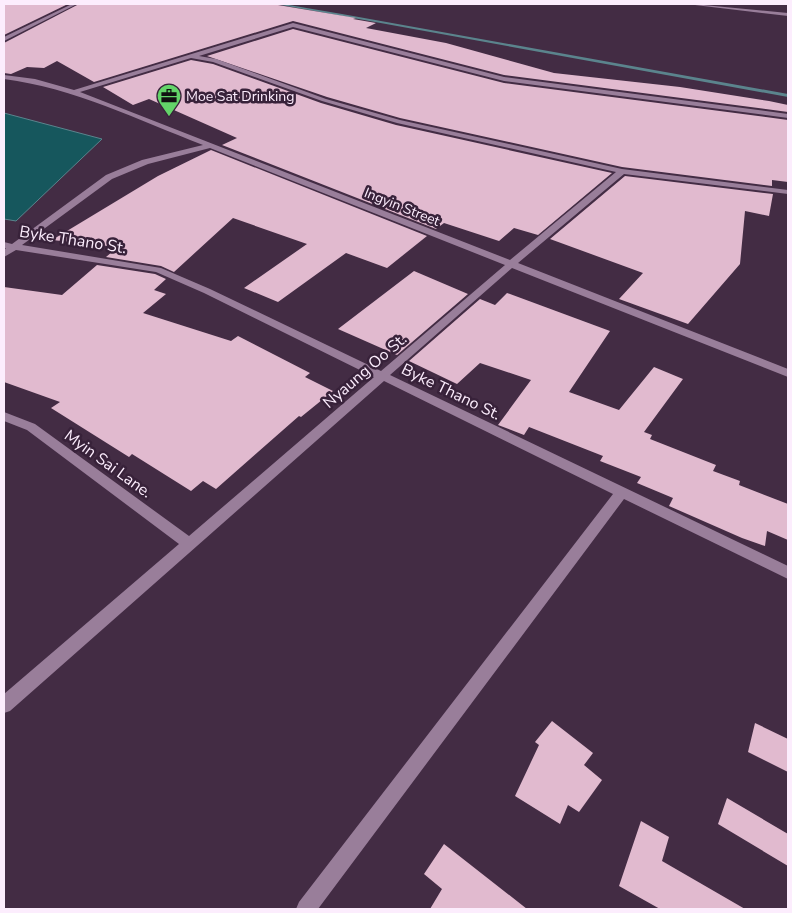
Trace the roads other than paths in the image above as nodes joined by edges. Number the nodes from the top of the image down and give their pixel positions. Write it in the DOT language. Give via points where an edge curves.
graph roads {
  1 [pos="72,4"];
  2 [pos="695,4"];
  3 [pos="788,15"];
  4 [pos="4,39"];
  5 [pos="192,56"];
  6 [pos="4,77"];
  7 [pos="74,92"];
  8 [pos="788,116"];
  9 [pos="209,146"];
  10 [pos="622,171"];
  11 [pos="788,192"];
  12 [pos="7,249"];
  13 [pos="510,265"];
  14 [pos="788,373"];
  15 [pos="383,377"];
  16 [pos="4,416"];
  17 [pos="622,492"];
  18 [pos="190,544"];
  19 [pos="788,573"];
  20 [pos="4,705"];
  21 [pos="306,909"];
  1 -- 4 [label="street"];
  2 -- 3 [label="street"];
  5 -- 7 [label="street"];
  5 -- 8 [label="street" via="293,25 504,79"];
  5 -- 10 [label="street" via="214,60 324,100 399,122"];
  6 -- 7 [label="street, Ingyin Street" via="35,81"];
  7 -- 9 [label="street, Ingyin Street"];
  9 -- 12 [label="street" via="145,162 109,177"];
  9 -- 13 [label="street, Ingyin Street"];
  10 -- 11 [label="street"];
  10 -- 13 [label="street, Nyaung Oo St."];
  12 -- 15 [label="street, Byke Thano St." via="158,270"];
  13 -- 14 [label="street, Ingyin Street"];
  13 -- 15 [label="street, Nyaung Oo St."];
  15 -- 17 [label="street, Byke Thano St."];
  15 -- 18 [label="street, Nyaung Oo St."];
  16 -- 18 [label="street, Myin Sai Lane." via="31,427"];
  17 -- 19 [label="street, Byke Thano St."];
  17 -- 21 [label="street"];
  18 -- 20 [label="street, Nyaung Oo St."];
}
